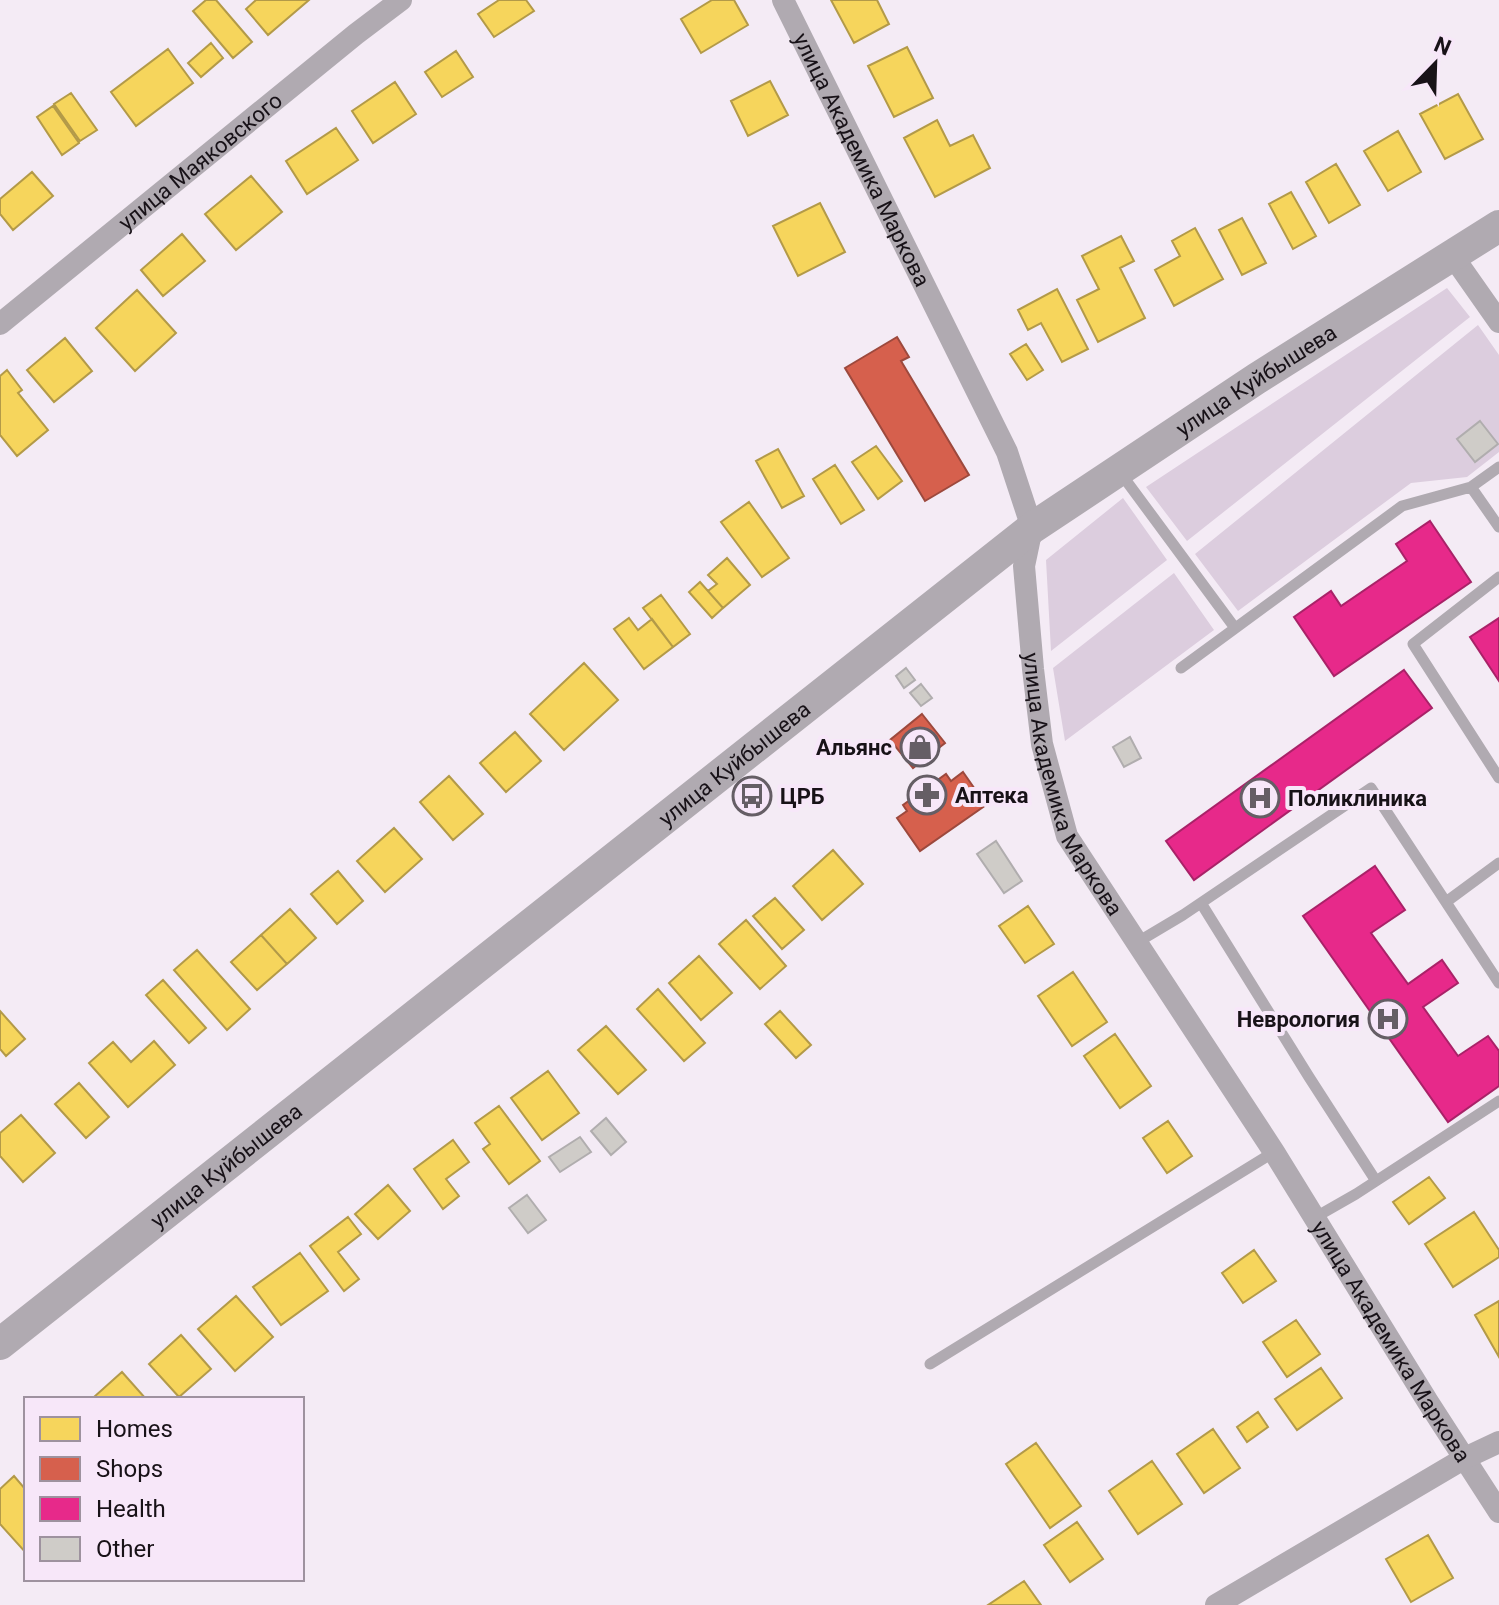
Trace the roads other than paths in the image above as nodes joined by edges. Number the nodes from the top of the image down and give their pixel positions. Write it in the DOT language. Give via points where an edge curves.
graph roads {
  1 [pos="401,0"];
  2 [pos="783,0"];
  3 [pos="1499,226"];
  4 [pos="1452,255"];
  5 [pos="1499,322"];
  6 [pos="0,324"];
  7 [pos="1499,467"];
  8 [pos="1119,470"];
  9 [pos="1471,487"];
  10 [pos="1499,527"];
  11 [pos="1032,528"];
  12 [pos="1499,577"];
  13 [pos="1235,628"];
  14 [pos="1181,668"];
  15 [pos="1499,778"];
  16 [pos="1499,863"];
  17 [pos="1446,902"];
  18 [pos="1201,903"];
  19 [pos="1136,943"];
  20 [pos="1499,983"];
  21 [pos="1499,1101"];
  22 [pos="1274,1152"];
  23 [pos="1376,1181"];
  24 [pos="1314,1218"];
  25 [pos="0,1344"];
  26 [pos="930,1364"];
  27 [pos="1499,1442"];
  28 [pos="1465,1458"];
  29 [pos="1499,1512"];
  30 [pos="1216,1605"];
  1 -- 6 [label="street, улица Маяковского"];
  2 -- 11 [label="street, улица Академика Маркова" via="1007,452"];
  3 -- 4 [label="street, улица Куйбышева"];
  4 -- 5 [label="street"];
  4 -- 8 [label="street, улица Куйбышева"];
  7 -- 9 [label="lane"];
  8 -- 11 [label="street, улица Куйбышева"];
  8 -- 13 [label="lane"];
  9 -- 10 [label="lane"];
  9 -- 13 [label="lane" via="1402,506"];
  11 -- 19 [label="street, улица Академика Маркова" via="1024,566 1042,744 1067,836"];
  11 -- 25 [label="street, улица Куйбышева"];
  12 -- 15 [label="lane" via="1413,644"];
  13 -- 14 [label="lane"];
  16 -- 17 [label="lane"];
  17 -- 18 [label="lane" via="1371,788"];
  17 -- 20 [label="lane"];
  18 -- 19 [label="lane"];
  18 -- 23 [label="lane"];
  19 -- 22 [label="street, улица Академика Маркова"];
  21 -- 23 [label="lane"];
  22 -- 24 [label="street, улица Академика Маркова"];
  22 -- 26 [label="lane"];
  23 -- 24 [label="lane"];
  24 -- 28 [label="street, улица Академика Маркова"];
  27 -- 28 [label="street"];
  28 -- 29 [label="street, улица Академика Маркова"];
  28 -- 30 [label="street"];
}
